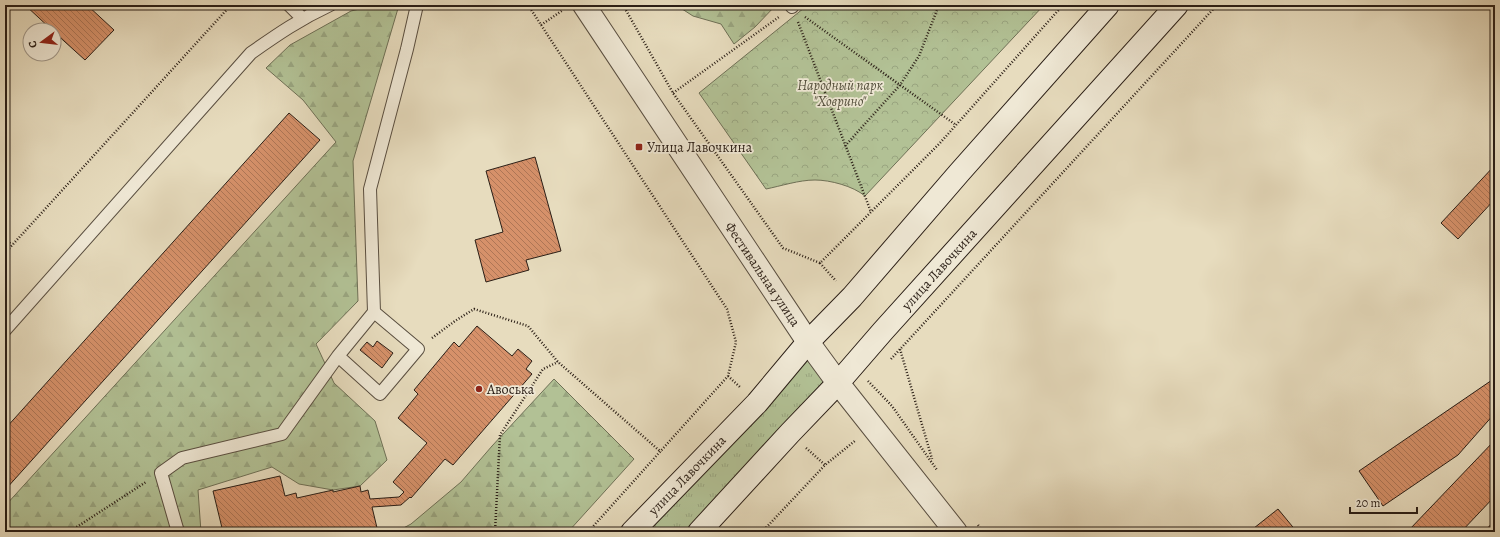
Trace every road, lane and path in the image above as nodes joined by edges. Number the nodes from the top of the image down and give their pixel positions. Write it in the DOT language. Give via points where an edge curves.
graph roads {
  1 [pos="231,5"];
  2 [pos="289,5"];
  3 [pos="330,5"];
  4 [pos="416,5"];
  5 [pos="528,5"];
  6 [pos="623,5"];
  7 [pos="1063,5"];
  8 [pos="1108,5"];
  9 [pos="1177,5"];
  10 [pos="1217,5"];
  11 [pos="792,6"];
  12 [pos="940,6"];
  13 [pos="574,7"];
  14 [pos="302,18"];
  15 [pos="541,25"];
  16 [pos="900,85"];
  17 [pos="673,93"];
  18 [pos="956,125"];
  19 [pos="845,146"];
  20 [pos="871,212"];
  21 [pos="5,239"];
  22 [pos="12,245"];
  23 [pos="5,253"];
  24 [pos="374,312"];
  25 [pos="5,330"];
  26 [pos="808,342"];
  27 [pos="418,348"];
  28 [pos="900,350"];
  29 [pos="338,356"];
  30 [pos="890,360"];
  31 [pos="558,362"];
  32 [pos="874,376"];
  33 [pos="838,384"];
  34 [pos="892,406"];
  35 [pos="872,426"];
  36 [pos="661,452"];
  37 [pos="933,462"];
  38 [pos="161,473"];
  39 [pos="940,473"];
  40 [pos="977,524"];
  41 [pos="69,532"];
  42 [pos="178,532"];
  43 [pos="495,532"];
  44 [pos="588,532"];
  45 [pos="632,532"];
  46 [pos="699,532"];
  47 [pos="762,532"];
  48 [pos="956,532"];
  49 [pos="983,532"];
  1 -- 22 [label="path"];
  2 -- 14 [label="lane"];
  3 -- 14 [label="lane"];
  4 -- 24 [label="lane" via="370,189"];
  5 -- 15 [label="path"];
  6 -- 17 [label="path"];
  7 -- 18 [label="path"];
  8 -- 26 [label="main road, улица Лавочкина" via="958,173 852,298"];
  9 -- 33 [label="main road, улица Лавочкина"];
  10 -- 28 [label="path"];
  11 -- 16 [label="path"];
  11 -- 17 [label="path"];
  11 -- 19 [label="path"];
  12 -- 16 [label="path" via="920,56"];
  13 -- 15 [label="path"];
  13 -- 26 [label="main road, Фестивальная улица"];
  14 -- 25 [label="lane" via="251,53"];
  15 -- 36 [label="path" via="728,310 736,342 728,376"];
  16 -- 18 [label="path"];
  16 -- 19 [label="path"];
  17 -- 20 [label="path" via="783,248 820,264"];
  18 -- 20 [label="path"];
  19 -- 20 [label="path"];
  21 -- 22 [label="path"];
  22 -- 23 [label="path"];
  24 -- 27 [label="lane"];
  24 -- 29 [label="lane"];
  26 -- 33 [label="main road, Фестивальная улица"];
  26 -- 45 [label="main road, улица Лавочкина" via="757,403"];
  27 -- 29 [label="lane" via="380,394"];
  27 -- 31 [label="path" via="474,309 528,326"];
  28 -- 30 [label="path"];
  28 -- 37 [label="path"];
  29 -- 38 [label="lane" via="282,434 182,458"];
  31 -- 36 [label="path"];
  31 -- 43 [label="path" via="542,369 500,435"];
  32 -- 34 [label="path" via="868,381"];
  33 -- 35 [label="main road, Фестивальная улица"];
  33 -- 46 [label="main road, улица Лавочкина"];
  34 -- 35 [label="path"];
  34 -- 37 [label="path"];
  35 -- 47 [label="path" via="825,465"];
  35 -- 48 [label="main road, Фестивальная улица"];
  36 -- 44 [label="path"];
  37 -- 39 [label="path"];
  38 -- 41 [label="path"];
  38 -- 42 [label="lane"];
  40 -- 49 [label="path"];
}
